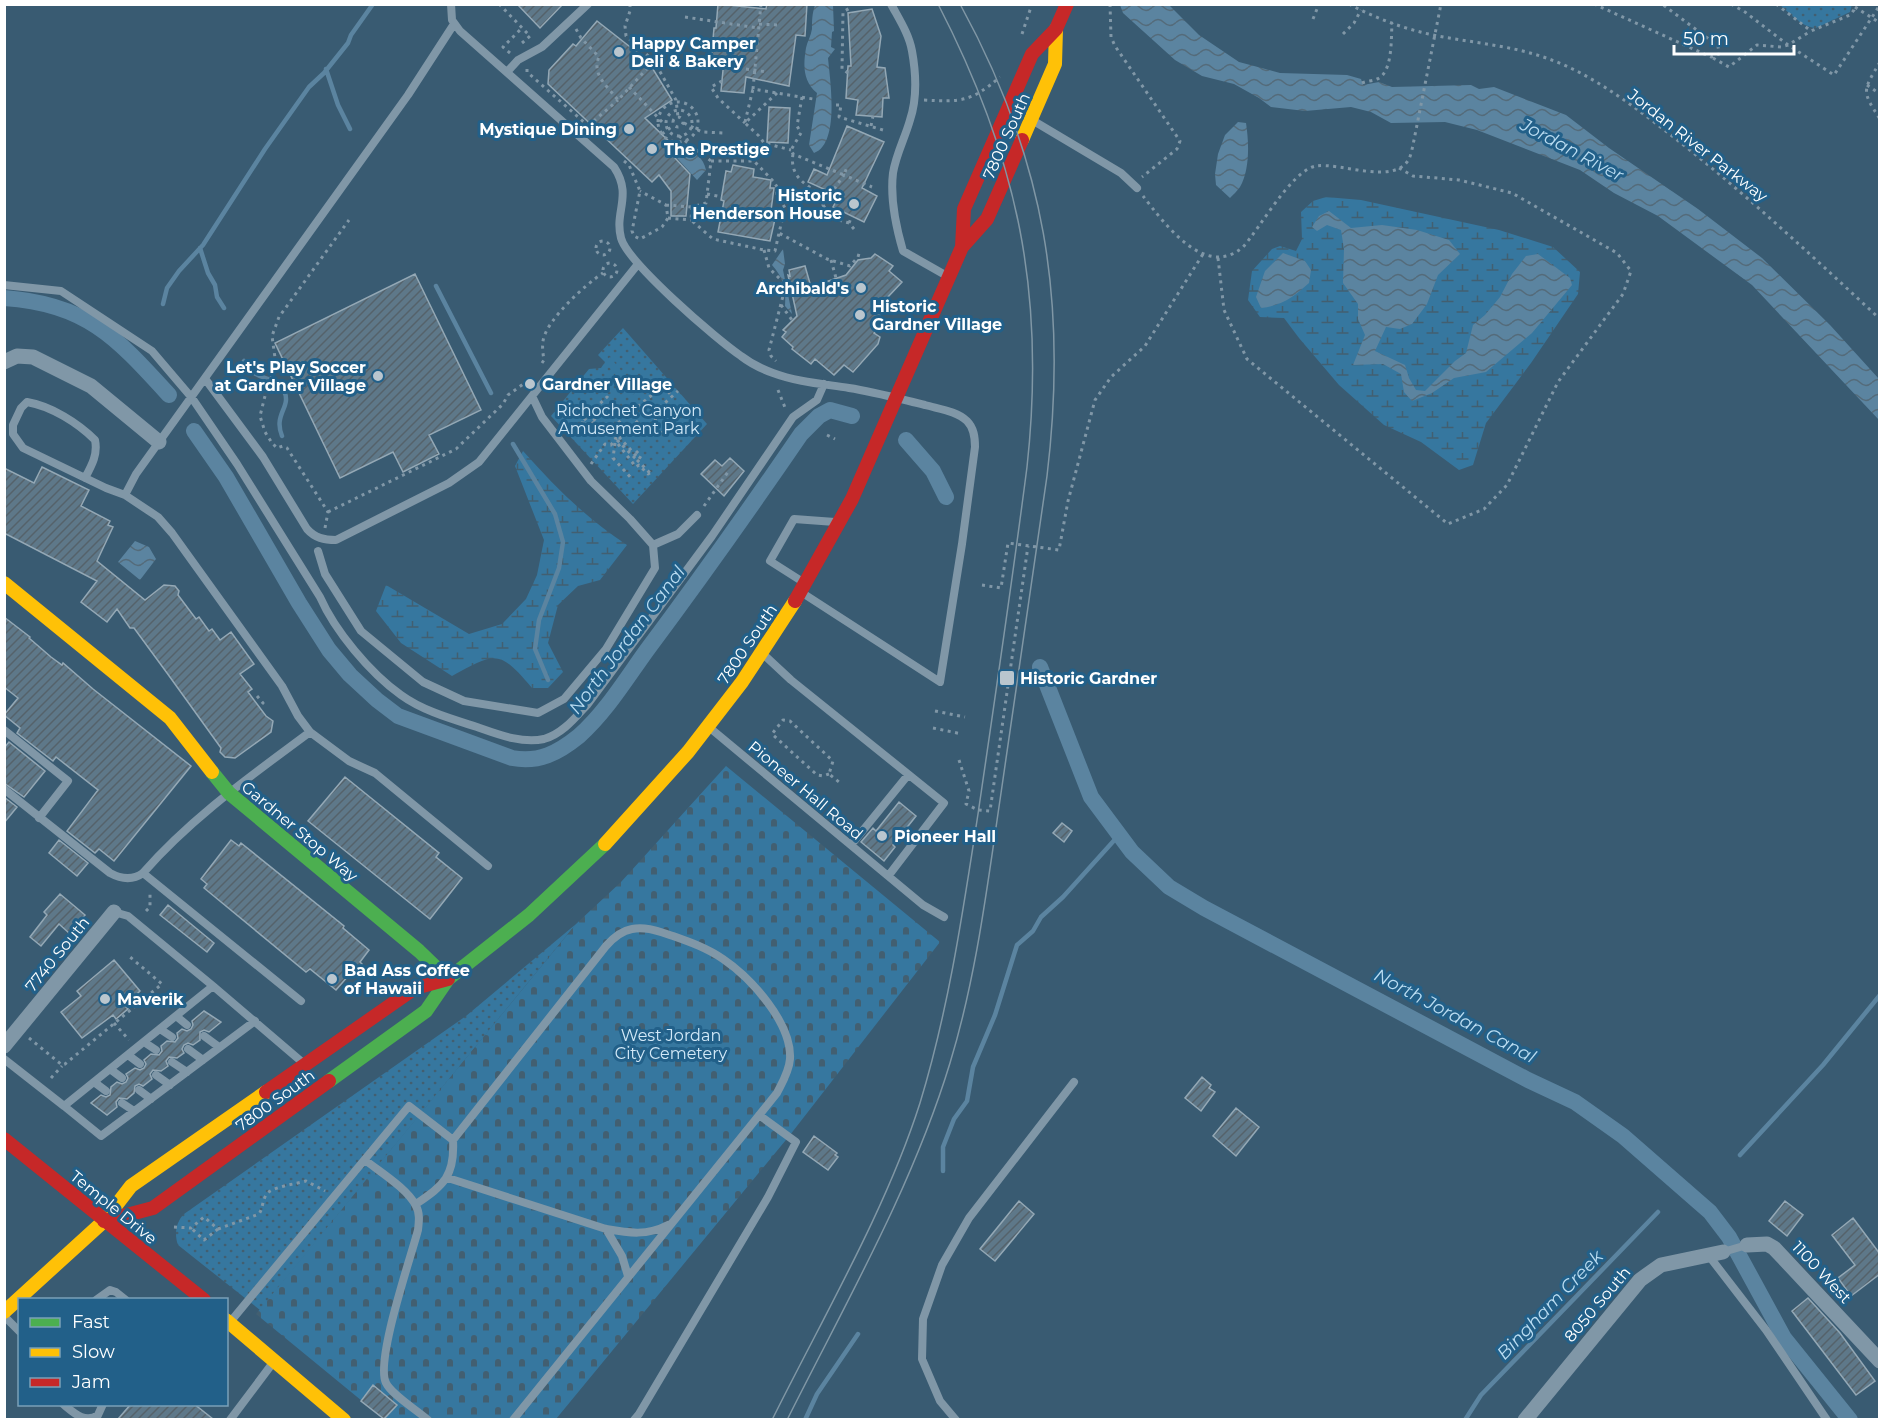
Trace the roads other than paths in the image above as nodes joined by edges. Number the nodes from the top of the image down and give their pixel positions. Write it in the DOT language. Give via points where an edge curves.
graph roads {
  1 [pos="451,4"];
  2 [pos="588,4"];
  3 [pos="891,4"];
  4 [pos="1067,4"];
  5 [pos="454,24"];
  6 [pos="1056,29"];
  7 [pos="507,72"];
  8 [pos="1031,119"];
  9 [pos="1137,188"];
  10 [pos="962,247"];
  11 [pos="638,264"];
  12 [pos="948,277"];
  13 [pos="4,285"];
  14 [pos="4,362"];
  15 [pos="206,380"];
  16 [pos="824,384"];
  17 [pos="532,396"];
  18 [pos="192,398"];
  19 [pos="896,398"];
  20 [pos="159,442"];
  21 [pos="85,478"];
  22 [pos="125,495"];
  23 [pos="697,515"];
  24 [pos="839,523"];
  25 [pos="653,545"];
  26 [pos="318,551"];
  27 [pos="4,583"];
  28 [pos="803,588"];
  29 [pos="762,653"];
  30 [pos="708,727"];
  31 [pos="4,730"];
  32 [pos="310,732"];
  33 [pos="908,775"];
  34 [pos="4,789"];
  35 [pos="228,793"];
  36 [pos="39,818"];
  37 [pos="851,845"];
  38 [pos="488,866"];
  39 [pos="143,873"];
  40 [pos="889,875"];
  41 [pos="114,912"];
  42 [pos="944,917"];
  43 [pos="448,979"];
  44 [pos="213,986"];
  45 [pos="301,1001"];
  46 [pos="176,1016"];
  47 [pos="255,1021"];
  48 [pos="187,1025"];
  49 [pos="160,1029"];
  50 [pos="204,1036"];
  51 [pos="172,1038"];
  52 [pos="144,1042"];
  53 [pos="4,1046"];
  54 [pos="219,1047"];
  55 [pos="188,1049"];
  56 [pos="156,1050"];
  57 [pos="128,1055"];
  58 [pos="4,1059"];
  59 [pos="203,1060"];
  60 [pos="172,1062"];
  61 [pos="140,1064"];
  62 [pos="304,1065"];
  63 [pos="110,1069"];
  64 [pos="187,1072"];
  65 [pos="156,1075"];
  66 [pos="122,1078"];
  67 [pos="94,1082"];
  68 [pos="1074,1082"];
  69 [pos="170,1085"];
  70 [pos="139,1090"];
  71 [pos="106,1091"];
  72 [pos="151,1099"];
  73 [pos="122,1103"];
  74 [pos="64,1106"];
  75 [pos="134,1111"];
  76 [pos="759,1115"];
  77 [pos="4,1139"];
  78 [pos="453,1140"];
  79 [pos="365,1160"];
  80 [pos="448,1178"];
  81 [pos="416,1204"];
  82 [pos="104,1221"];
  83 [pos="672,1223"];
  84 [pos="606,1229"];
  85 [pos="1747,1245"];
  86 [pos="1716,1254"];
  87 [pos="628,1276"];
  88 [pos="196,1297"];
  89 [pos="21,1298"];
  90 [pos="98,1298"];
  91 [pos="125,1298"];
  92 [pos="18,1301"];
  93 [pos="4,1314"];
  94 [pos="228,1321"];
  95 [pos="18,1330"];
  96 [pos="1880,1361"];
  97 [pos="274,1362"];
  98 [pos="66,1406"];
  99 [pos="102,1406"];
  100 [pos="230,1419"];
  101 [pos="344,1419"];
  102 [pos="428,1419"];
  103 [pos="513,1419"];
  104 [pos="634,1419"];
  105 [pos="956,1419"];
  106 [pos="1525,1419"];
  107 [pos="1827,1419"];
  1 -- 5 [label="lane"];
  2 -- 7 [label="lane" via="542,47 518,60"];
  3 -- 12 [label="lane" via="912,50 915,99 893,173 898,236 903,251"];
  4 -- 6 [label="main road, 7800 South"];
  5 -- 7 [label="lane"];
  5 -- 15 [label="lane"];
  6 -- 8 [label="main road, 7800 South" via="1055,64"];
  6 -- 10 [label="main road, 7800 South" via="1032,54 964,209"];
  7 -- 11 [label="lane" via="614,167 623,190 621,239"];
  8 -- 9 [label="lane" via="1121,173"];
  8 -- 10 [label="main road, 7800 South" via="987,219"];
  10 -- 12 [label="main road, 7800 South"];
  11 -- 16 [label="lane" via="743,358 775,374"];
  11 -- 17 [label="lane"];
  12 -- 19 [label="main road, 7800 South"];
  13 -- 18 [label="lane" via="61,291 152,351"];
  14 -- 20 [label="street" via="17,356 33,357 91,387"];
  15 -- 17 [label="lane" via="262,457 307,529 330,540 461,476 486,454"];
  15 -- 18 [label="lane"];
  16 -- 18 [label="lane" via="817,400 790,421 712,536 587,705 563,729 534,740 506,737 420,706 401,695 370,667 328,616 320,597"];
  16 -- 19 [label="lane"];
  17 -- 25 [label="lane" via="542,417 584,472"];
  18 -- 20 [label="lane"];
  19 -- 24 [label="main road, 7800 South"];
  19 -- 28 [label="lane" via="955,413 967,421 975,437 940,682"];
  20 -- 22 [label="lane"];
  21 -- 21 [label="lane" via="23,448 17,441 12,425 27,402 72,422 95,440 95,458"];
  21 -- 22 [label="lane"];
  22 -- 32 [label="lane" via="172,533 265,661"];
  23 -- 25 [label="lane" via="678,534"];
  24 -- 28 [label="main road, 7800 South"];
  24 -- 28 [label="lane" via="794,519 770,561"];
  25 -- 26 [label="lane" via="655,567 606,649 564,699 538,714 464,701 423,682 361,631 325,574"];
  27 -- 35 [label="main road, Gardner Stop Way" via="170,718"];
  28 -- 29 [label="main road, 7800 South"];
  29 -- 30 [label="main road, 7800 South"];
  29 -- 33 [label="lane"];
  30 -- 37 [label="lane, Pioneer Hall Road"];
  30 -- 43 [label="main road, 7800 South" via="652,795 591,858 529,915"];
  31 -- 36 [label="lane" via="68,781"];
  32 -- 35 [label="lane"];
  32 -- 38 [label="lane" via="350,761 381,777"];
  33 -- 37 [label="lane"];
  33 -- 40 [label="lane" via="944,803"];
  34 -- 36 [label="lane"];
  35 -- 39 [label="lane" via="181,833"];
  35 -- 43 [label="main road, Gardner Stop Way"];
  36 -- 39 [label="lane" via="110,873 133,879"];
  37 -- 40 [label="lane, Pioneer Hall Road"];
  39 -- 45 [label="lane"];
  40 -- 42 [label="lane, Pioneer Hall Road" via="923,905"];
  41 -- 44 [label="lane" via="128,916"];
  41 -- 53 [label="street, 7740 South"];
  43 -- 62 [label="main road, 7800 South" via="415,988"];
  43 -- 82 [label="main road, 7800 South" via="426,1011 153,1208"];
  44 -- 46 [label="lane"];
  44 -- 47 [label="lane"];
  46 -- 48 [label="lane"];
  46 -- 49 [label="lane"];
  47 -- 54 [label="lane"];
  47 -- 62 [label="lane"];
  49 -- 51 [label="lane"];
  49 -- 52 [label="lane"];
  50 -- 54 [label="lane"];
  52 -- 56 [label="lane"];
  52 -- 57 [label="lane"];
  54 -- 59 [label="lane"];
  55 -- 59 [label="lane"];
  57 -- 61 [label="lane"];
  57 -- 63 [label="lane"];
  58 -- 74 [label="lane"];
  59 -- 64 [label="lane"];
  60 -- 64 [label="lane"];
  62 -- 82 [label="main road, 7800 South" via="131,1186"];
  63 -- 66 [label="lane"];
  63 -- 67 [label="lane"];
  64 -- 69 [label="lane"];
  65 -- 69 [label="lane"];
  67 -- 71 [label="lane"];
  67 -- 74 [label="lane"];
  68 -- 105 [label="lane" via="969,1218 942,1265 923,1319 922,1359 940,1401"];
  69 -- 72 [label="lane"];
  70 -- 72 [label="lane"];
  72 -- 75 [label="lane"];
  73 -- 75 [label="lane"];
  74 -- 75 [label="lane" via="102,1136"];
  76 -- 78 [label="lane" via="777,1094 790,1059 785,1037 768,1004 733,966 713,952 657,931 637,928 621,932 606,946"];
  76 -- 83 [label="lane"];
  76 -- 104 [label="lane" via="796,1142 768,1197"];
  77 -- 82 [label="main road, Temple Drive"];
  78 -- 79 [label="lane" via="409,1106"];
  78 -- 80 [label="lane"];
  79 -- 81 [label="lane"];
  79 -- 94 [label="lane"];
  80 -- 81 [label="lane"];
  80 -- 84 [label="lane"];
  81 -- 102 [label="lane" via="418,1230 383,1368 386,1384"];
  82 -- 88 [label="main road, Temple Drive"];
  82 -- 89 [label="main road, 7800 South"];
  83 -- 84 [label="lane" via="640,1234"];
  83 -- 87 [label="lane"];
  84 -- 87 [label="lane" via="622,1256"];
  85 -- 86 [label="lane, 1100 West"];
  85 -- 96 [label="street, 1100 West" via="1767,1244 1774,1248"];
  86 -- 106 [label="street, 8050 South" via="1661,1265 1640,1280"];
  86 -- 107 [label="lane"];
  87 -- 103 [label="lane"];
  90 -- 91 [label="lane" via="110,1290"];
  92 -- 93 [label="main road, 7800 South"];
  93 -- 95 [label="lane"];
  94 -- 97 [label="main road"];
  97 -- 100 [label="lane"];
  97 -- 101 [label="main road"];
  98 -- 99 [label="lane" via="80,1417 92,1419"];
}
